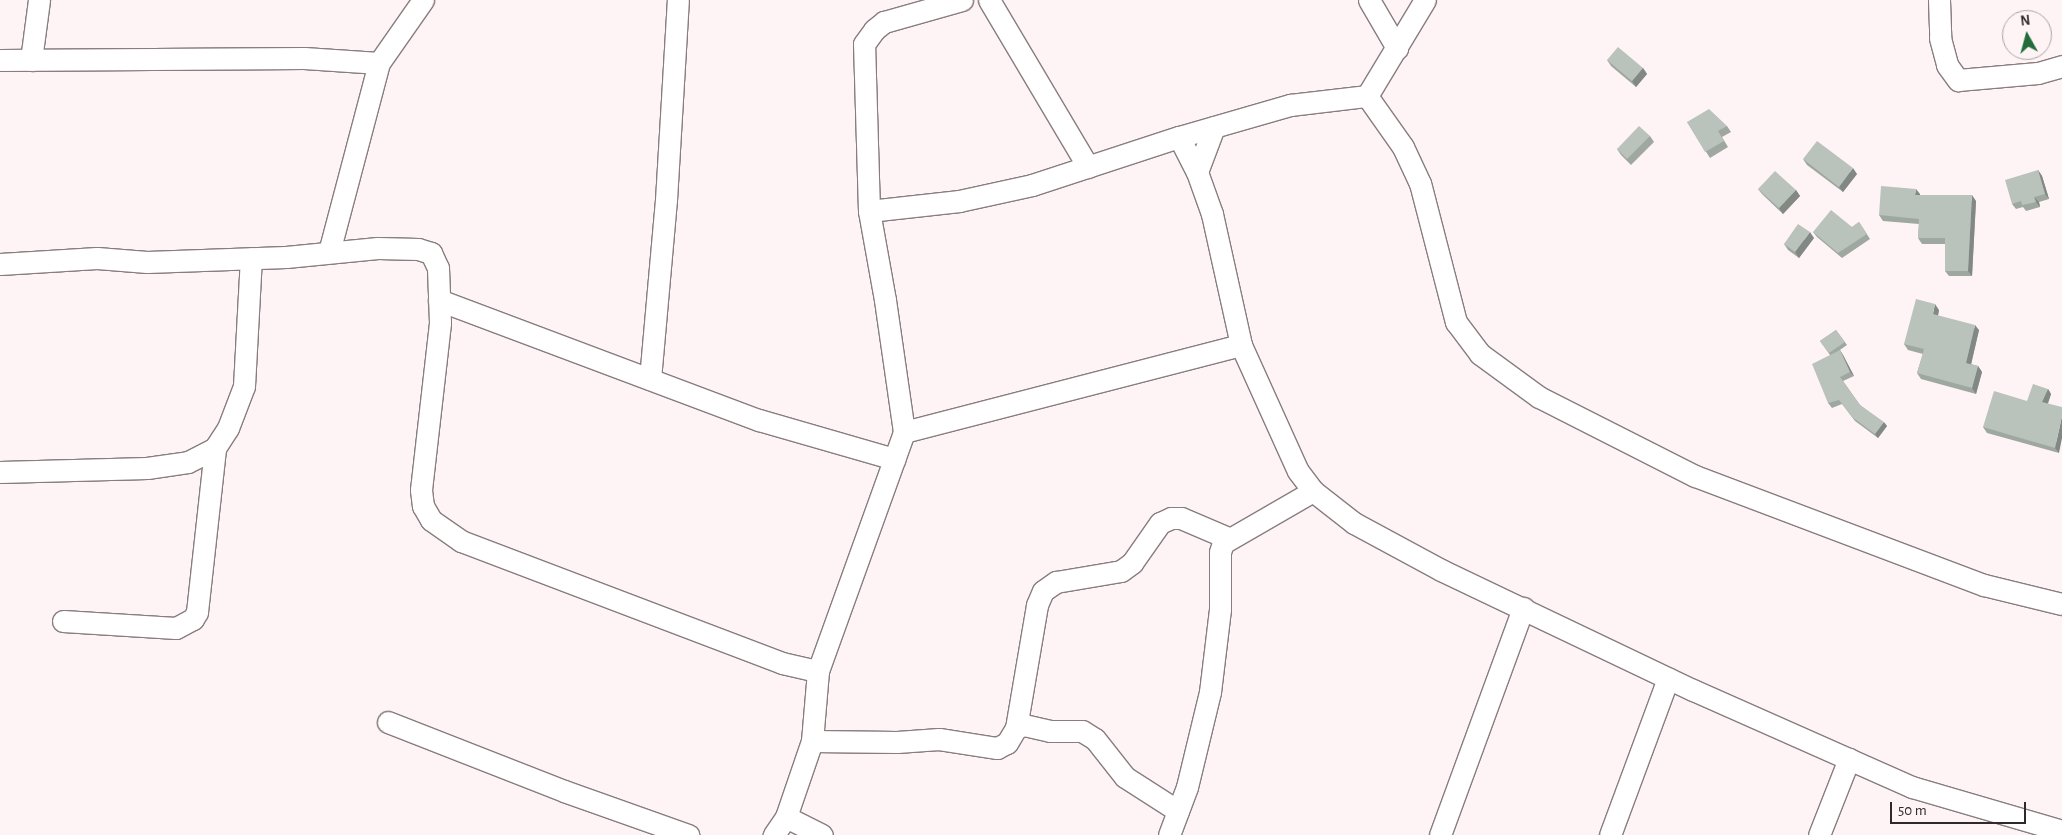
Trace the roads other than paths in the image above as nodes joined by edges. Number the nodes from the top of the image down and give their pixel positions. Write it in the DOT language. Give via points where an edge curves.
graph roads {
  1 [pos="39,0"];
  2 [pos="423,0"];
  3 [pos="678,0"];
  4 [pos="962,0"];
  5 [pos="989,0"];
  6 [pos="1369,0"];
  7 [pos="1425,0"];
  8 [pos="1939,0"];
  9 [pos="1397,48"];
  10 [pos="0,60"];
  11 [pos="31,60"];
  12 [pos="379,63"];
  13 [pos="2062,66"];
  14 [pos="1367,96"];
  15 [pos="1214,126"];
  16 [pos="1179,137"];
  17 [pos="1088,167"];
  18 [pos="1197,172"];
  19 [pos="869,211"];
  20 [pos="329,252"];
  21 [pos="251,258"];
  22 [pos="0,264"];
  23 [pos="439,300"];
  24 [pos="1241,345"];
  25 [pos="650,379"];
  26 [pos="904,432"];
  27 [pos="214,448"];
  28 [pos="894,459"];
  29 [pos="0,472"];
  30 [pos="1313,491"];
  31 [pos="1228,538"];
  32 [pos="2062,604"];
  33 [pos="1523,608"];
  34 [pos="63,621"];
  35 [pos="818,671"];
  36 [pos="1668,678"];
  37 [pos="388,722"];
  38 [pos="1016,728"];
  39 [pos="812,741"];
  40 [pos="1849,759"];
  41 [pos="786,817"];
  42 [pos="1174,827"];
  43 [pos="2055,832"];
  44 [pos="688,835"];
  45 [pos="774,835"];
  46 [pos="822,835"];
  47 [pos="1440,835"];
  48 [pos="1610,835"];
  49 [pos="1819,835"];
  1 -- 11 [label="street"];
  2 -- 12 [label="street"];
  3 -- 25 [label="street" via="666,200"];
  4 -- 19 [label="street" via="884,22 864,44"];
  5 -- 17 [label="street"];
  6 -- 9 [label="street"];
  7 -- 9 [label="street"];
  8 -- 13 [label="street" via="1940,38 1947,65 1958,80 2038,73"];
  9 -- 14 [label="street"];
  10 -- 11 [label="street"];
  11 -- 12 [label="street" via="304,58"];
  12 -- 20 [label="street"];
  14 -- 15 [label="street" via="1290,105"];
  14 -- 32 [label="street" via="1403,147 1420,183 1456,322 1480,354 1539,398 1695,476 1984,585"];
  15 -- 16 [label="street"];
  15 -- 18 [label="street"];
  16 -- 17 [label="street"];
  16 -- 18 [label="street"];
  17 -- 19 [label="street" via="1032,185 959,201"];
  18 -- 24 [label="street" via="1212,214"];
  19 -- 26 [label="street"];
  20 -- 21 [label="street"];
  20 -- 23 [label="street" via="400,247 430,253 438,268"];
  21 -- 22 [label="street" via="147,262 98,258"];
  21 -- 27 [label="street" via="244,386 228,428"];
  23 -- 25 [label="street"];
  23 -- 35 [label="street" via="430,429 421,490 422,506 431,520 461,541 782,663"];
  24 -- 26 [label="street"];
  24 -- 30 [label="street" via="1298,471"];
  25 -- 28 [label="street" via="759,420"];
  26 -- 28 [label="street"];
  27 -- 29 [label="street" via="188,462 147,468"];
  27 -- 34 [label="street" via="197,612 193,619 176,628"];
  28 -- 35 [label="street"];
  30 -- 31 [label="street"];
  30 -- 33 [label="street" via="1354,523"];
  31 -- 38 [label="street" via="1181,518 1171,518 1160,523 1132,564 1121,571 1056,582 1043,590 1037,605"];
  31 -- 42 [label="street" via="1220,552 1220,609 1210,692"];
  33 -- 36 [label="street"];
  33 -- 47 [label="street"];
  35 -- 39 [label="street"];
  36 -- 40 [label="street"];
  36 -- 48 [label="street"];
  37 -- 44 [label="street" via="564,791"];
  38 -- 39 [label="street" via="1006,743 997,748 939,739"];
  38 -- 42 [label="street" via="1024,725 1050,731 1082,731 1095,740 1124,777"];
  39 -- 41 [label="street"];
  40 -- 43 [label="street" via="1912,787"];
  40 -- 49 [label="street"];
  41 -- 45 [label="street"];
  41 -- 46 [label="street"];
}
